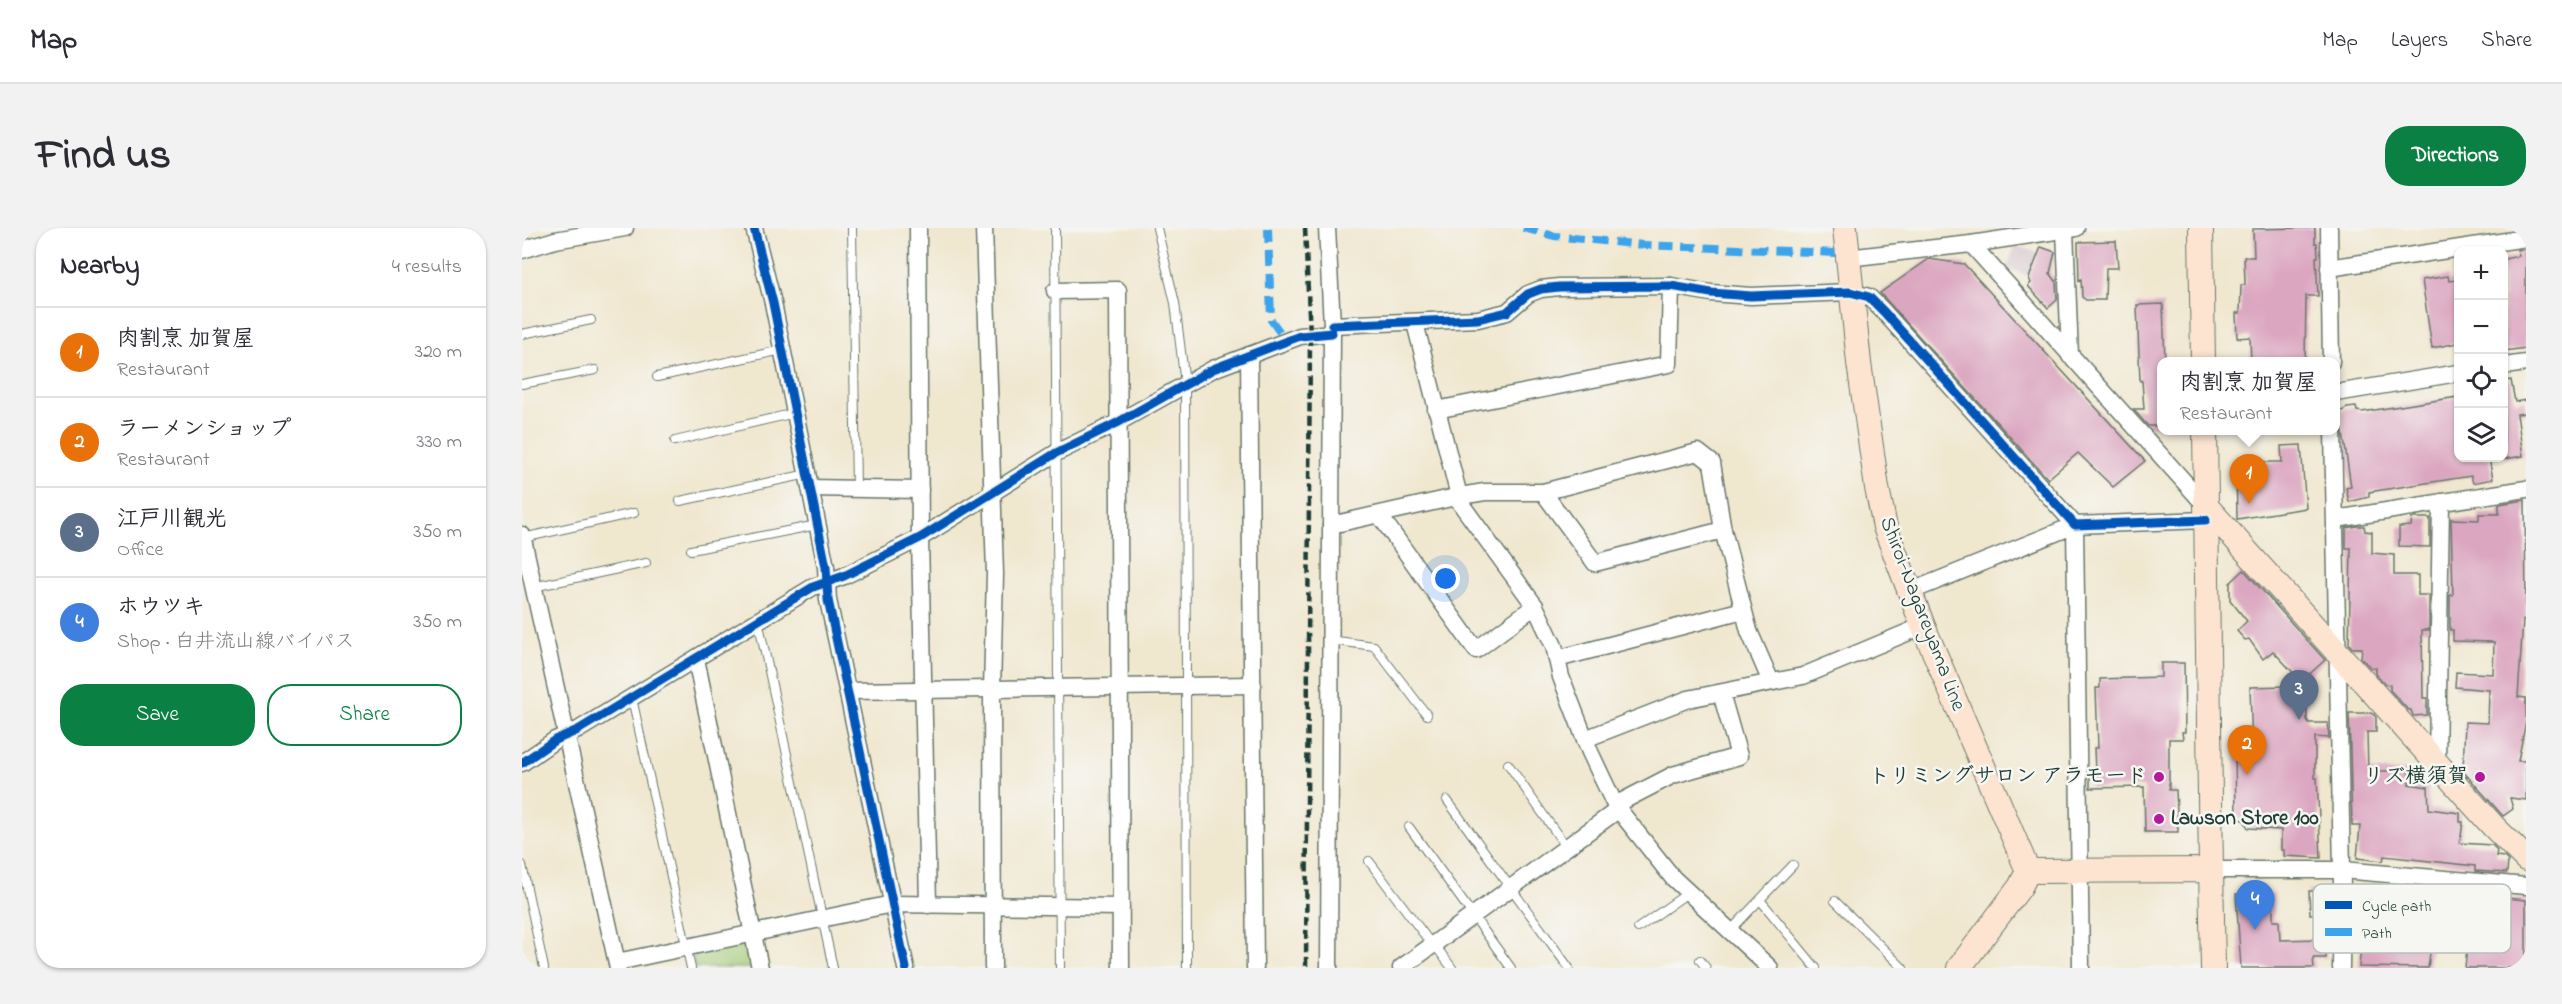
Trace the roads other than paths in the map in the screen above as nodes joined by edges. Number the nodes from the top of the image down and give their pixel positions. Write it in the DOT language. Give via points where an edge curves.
graph roads {
  1 [pos="625,228"];
  2 [pos="754,228"];
  3 [pos="852,228"];
  4 [pos="918,228"];
  5 [pos="984,228"];
  6 [pos="1055,228"];
  7 [pos="1157,228"];
  8 [pos="1327,228"];
  9 [pos="2201,228"];
  10 [pos="2329,228"];
  11 [pos="2070,229"];
  12 [pos="2526,238"];
  13 [pos="1971,244"];
  14 [pos="1846,245"];
  15 [pos="522,250"];
  16 [pos="2329,268"];
  17 [pos="1671,286"];
  18 [pos="1056,291"];
  19 [pos="1850,292"];
  20 [pos="591,320"];
  21 [pos="1415,323"];
  22 [pos="1332,329"];
  23 [pos="522,334"];
  24 [pos="782,351"];
  25 [pos="1249,356"];
  26 [pos="2070,356"];
  27 [pos="2203,357"];
  28 [pos="2331,357"];
  29 [pos="2526,363"];
  30 [pos="2508,365"];
  31 [pos="595,370"];
  32 [pos="2454,374"];
  33 [pos="657,377"];
  34 [pos="522,384"];
  35 [pos="1185,384"];
  36 [pos="2340,392"];
  37 [pos="1436,410"];
  38 [pos="795,413"];
  39 [pos="1117,423"];
  40 [pos="2205,435"];
  41 [pos="2333,435"];
  42 [pos="675,441"];
  43 [pos="1056,453"];
  44 [pos="809,481"];
  45 [pos="856,489"];
  46 [pos="2526,489"];
  47 [pos="920,490"];
  48 [pos="1543,492"];
  49 [pos="990,494"];
  50 [pos="1460,496"];
  51 [pos="680,501"];
  52 [pos="2441,502"];
  53 [pos="634,513"];
  54 [pos="2206,513"];
  55 [pos="1380,516"];
  56 [pos="2336,519"];
  57 [pos="817,525"];
  58 [pos="1331,525"];
  59 [pos="2075,525"];
  60 [pos="1723,530"];
  61 [pos="522,537"];
  62 [pos="920,537"];
  63 [pos="691,550"];
  64 [pos="646,562"];
  65 [pos="826,583"];
  66 [pos="533,587"];
  67 [pos="1909,592"];
  68 [pos="1535,606"];
  69 [pos="1743,610"];
  70 [pos="758,620"];
  71 [pos="1923,626"];
  72 [pos="1330,640"];
  73 [pos="2337,652"];
  74 [pos="696,659"];
  75 [pos="1557,659"];
  76 [pos="1771,682"];
  77 [pos="1253,685"];
  78 [pos="1185,686"];
  79 [pos="1119,688"];
  80 [pos="925,689"];
  81 [pos="1058,689"];
  82 [pos="992,690"];
  83 [pos="848,692"];
  84 [pos="1721,693"];
  85 [pos="632,698"];
  86 [pos="1427,715"];
  87 [pos="567,735"];
  88 [pos="1585,739"];
  89 [pos="522,763"];
  90 [pos="2437,763"];
  91 [pos="1508,764"];
  92 [pos="1447,800"];
  93 [pos="1617,807"];
  94 [pos="1408,827"];
  95 [pos="1566,847"];
  96 [pos="2526,859"];
  97 [pos="1370,861"];
  98 [pos="522,865"];
  99 [pos="1793,866"];
  100 [pos="2028,870"];
  101 [pos="2211,870"];
  102 [pos="2342,870"];
  103 [pos="2079,871"];
  104 [pos="2342,884"];
  105 [pos="2503,884"];
  106 [pos="2511,885"];
  107 [pos="2526,886"];
  108 [pos="1511,888"];
  109 [pos="1689,892"];
  110 [pos="1761,901"];
  111 [pos="1835,901"];
  112 [pos="892,904"];
  113 [pos="927,905"];
  114 [pos="1059,906"];
  115 [pos="993,907"];
  116 [pos="1121,907"];
  117 [pos="1473,916"];
  118 [pos="823,918"];
  119 [pos="1638,928"];
  120 [pos="1731,930"];
  121 [pos="753,932"];
  122 [pos="1433,944"];
  123 [pos="687,947"];
  124 [pos="2341,953"];
  125 [pos="1700,960"];
  126 [pos="617,965"];
  127 [pos="544,968"];
  128 [pos="691,968"];
  129 [pos="760,968"];
  130 [pos="833,968"];
  131 [pos="906,968"];
  132 [pos="993,968"];
  133 [pos="1060,968"];
  134 [pos="1122,968"];
  135 [pos="1187,968"];
  136 [pos="1255,968"];
  137 [pos="1329,968"];
  138 [pos="1401,968"];
  139 [pos="1452,968"];
  140 [pos="1510,968"];
  141 [pos="1569,968"];
  142 [pos="1706,968"];
  143 [pos="1770,968"];
  144 [pos="1816,968"];
  145 [pos="1903,968"];
  146 [pos="1959,968"];
  147 [pos="2081,968"];
  148 [pos="2213,968"];
  149 [pos="2341,968"];
  1 -- 15 [label="street"];
  2 -- 24 [label="street"];
  3 -- 45 [label="lane"];
  4 -- 47 [label="street"];
  5 -- 49 [label="street"];
  6 -- 18 [label="lane"];
  7 -- 35 [label="lane" via="1175,303"];
  8 -- 22 [label="street"];
  9 -- 27 [label="street"];
  10 -- 16 [label="street"];
  11 -- 13 [label="street"];
  11 -- 26 [label="street"];
  12 -- 16 [label="street"];
  13 -- 14 [label="street"];
  13 -- 26 [label="street"];
  14 -- 19 [label="street, Shiroi-Nagareyama Line"];
  16 -- 28 [label="street"];
  17 -- 19 [label="street" via="1751,296"];
  17 -- 21 [label="street" via="1541,289 1528,294 1507,312 1478,319"];
  17 -- 37 [label="street" via="1669,364"];
  18 -- 39 [label="street" via="1118,290"];
  18 -- 43 [label="lane"];
  19 -- 59 [label="street" via="1869,297 1884,312"];
  19 -- 67 [label="street, Shiroi-Nagareyama Line" via="1877,488 1885,527"];
  20 -- 23 [label="lane"];
  21 -- 22 [label="street"];
  21 -- 37 [label="street"];
  22 -- 25 [label="street" via="1300,336"];
  22 -- 58 [label="street"];
  24 -- 33 [label="lane"];
  24 -- 38 [label="street"];
  25 -- 35 [label="street"];
  25 -- 77 [label="street"];
  26 -- 54 [label="street"];
  29 -- 30 [label="street"];
  31 -- 34 [label="lane"];
  32 -- 36 [label="street"];
  35 -- 39 [label="street"];
  35 -- 78 [label="lane"];
  37 -- 50 [label="street"];
  38 -- 42 [label="lane"];
  38 -- 44 [label="street"];
  39 -- 43 [label="street"];
  39 -- 79 [label="street"];
  40 -- 54 [label="street"];
  41 -- 56 [label="street"];
  43 -- 49 [label="street"];
  43 -- 81 [label="lane"];
  44 -- 45 [label="street"];
  44 -- 51 [label="lane"];
  44 -- 57 [label="street"];
  45 -- 47 [label="street"];
  46 -- 52 [label="street"];
  47 -- 62 [label="street"];
  48 -- 50 [label="street"];
  48 -- 60 [label="street" via="1595,563"];
  48 -- 60 [label="street" via="1698,452 1712,463"];
  49 -- 62 [label="street"];
  49 -- 82 [label="street" via="994,574"];
  50 -- 55 [label="street"];
  50 -- 68 [label="street" via="1461,504"];
  52 -- 56 [label="street"];
  52 -- 90 [label="street"];
  53 -- 61 [label="lane"];
  54 -- 59 [label="street"];
  54 -- 73 [label="street"];
  54 -- 101 [label="street"];
  55 -- 58 [label="street"];
  55 -- 68 [label="street" via="1476,650"];
  56 -- 73 [label="street"];
  57 -- 63 [label="lane"];
  57 -- 65 [label="street"];
  58 -- 72 [label="street"];
  59 -- 67 [label="street"];
  59 -- 103 [label="street"];
  60 -- 69 [label="street"];
  61 -- 66 [label="street"];
  62 -- 65 [label="street"];
  62 -- 80 [label="street"];
  64 -- 66 [label="lane"];
  65 -- 70 [label="street"];
  65 -- 83 [label="street"];
  66 -- 87 [label="street"];
  67 -- 71 [label="street, Shiroi-Nagareyama Line"];
  68 -- 75 [label="street"];
  69 -- 75 [label="street"];
  69 -- 76 [label="street"];
  70 -- 74 [label="street"];
  70 -- 118 [label="lane"];
  71 -- 76 [label="street" via="1803,676"];
  71 -- 100 [label="street, Shiroi-Nagareyama Line"];
  72 -- 86 [label="lane" via="1374,646"];
  72 -- 137 [label="street"];
  73 -- 90 [label="street"];
  73 -- 102 [label="street"];
  74 -- 85 [label="street"];
  74 -- 121 [label="street"];
  75 -- 88 [label="street"];
  76 -- 84 [label="street"];
  77 -- 78 [label="street"];
  77 -- 136 [label="street"];
  78 -- 79 [label="street"];
  78 -- 135 [label="lane"];
  79 -- 81 [label="street"];
  79 -- 116 [label="street"];
  80 -- 82 [label="street"];
  80 -- 83 [label="street"];
  80 -- 113 [label="street"];
  81 -- 82 [label="street"];
  81 -- 114 [label="lane"];
  82 -- 115 [label="street"];
  83 -- 112 [label="street"];
  84 -- 88 [label="street" via="1688,699"];
  84 -- 93 [label="street" via="1739,756 1672,775"];
  85 -- 87 [label="street"];
  85 -- 123 [label="lane"];
  87 -- 89 [label="street"];
  87 -- 126 [label="street"];
  88 -- 93 [label="street"];
  90 -- 96 [label="street"];
  91 -- 95 [label="lane"];
  92 -- 108 [label="lane"];
  93 -- 95 [label="street"];
  93 -- 109 [label="street" via="1673,878"];
  94 -- 117 [label="lane"];
  95 -- 108 [label="street"];
  97 -- 122 [label="lane"];
  98 -- 127 [label="lane"];
  99 -- 110 [label="lane"];
  100 -- 103 [label="street"];
  100 -- 146 [label="street"];
  101 -- 102 [label="street"];
  101 -- 103 [label="street"];
  101 -- 148 [label="street"];
  102 -- 104 [label="street"];
  102 -- 105 [label="street"];
  103 -- 147 [label="street"];
  106 -- 107 [label="street"];
  108 -- 117 [label="street"];
  108 -- 141 [label="lane"];
  109 -- 119 [label="lane"];
  109 -- 120 [label="street"];
  110 -- 120 [label="lane"];
  110 -- 144 [label="lane"];
  111 -- 145 [label="lane"];
  112 -- 113 [label="street"];
  112 -- 118 [label="street"];
  112 -- 131 [label="street"];
  113 -- 115 [label="street"];
  114 -- 115 [label="street"];
  114 -- 116 [label="street"];
  114 -- 133 [label="lane"];
  115 -- 132 [label="street"];
  116 -- 134 [label="street"];
  117 -- 122 [label="street"];
  117 -- 140 [label="lane"];
  118 -- 121 [label="street"];
  118 -- 130 [label="lane"];
  120 -- 143 [label="street"];
  121 -- 123 [label="street"];
  121 -- 129 [label="street"];
  122 -- 138 [label="street"];
  122 -- 139 [label="lane"];
  123 -- 126 [label="street"];
  123 -- 128 [label="lane"];
  124 -- 149 [label="street"];
  125 -- 142 [label="lane"];
}
